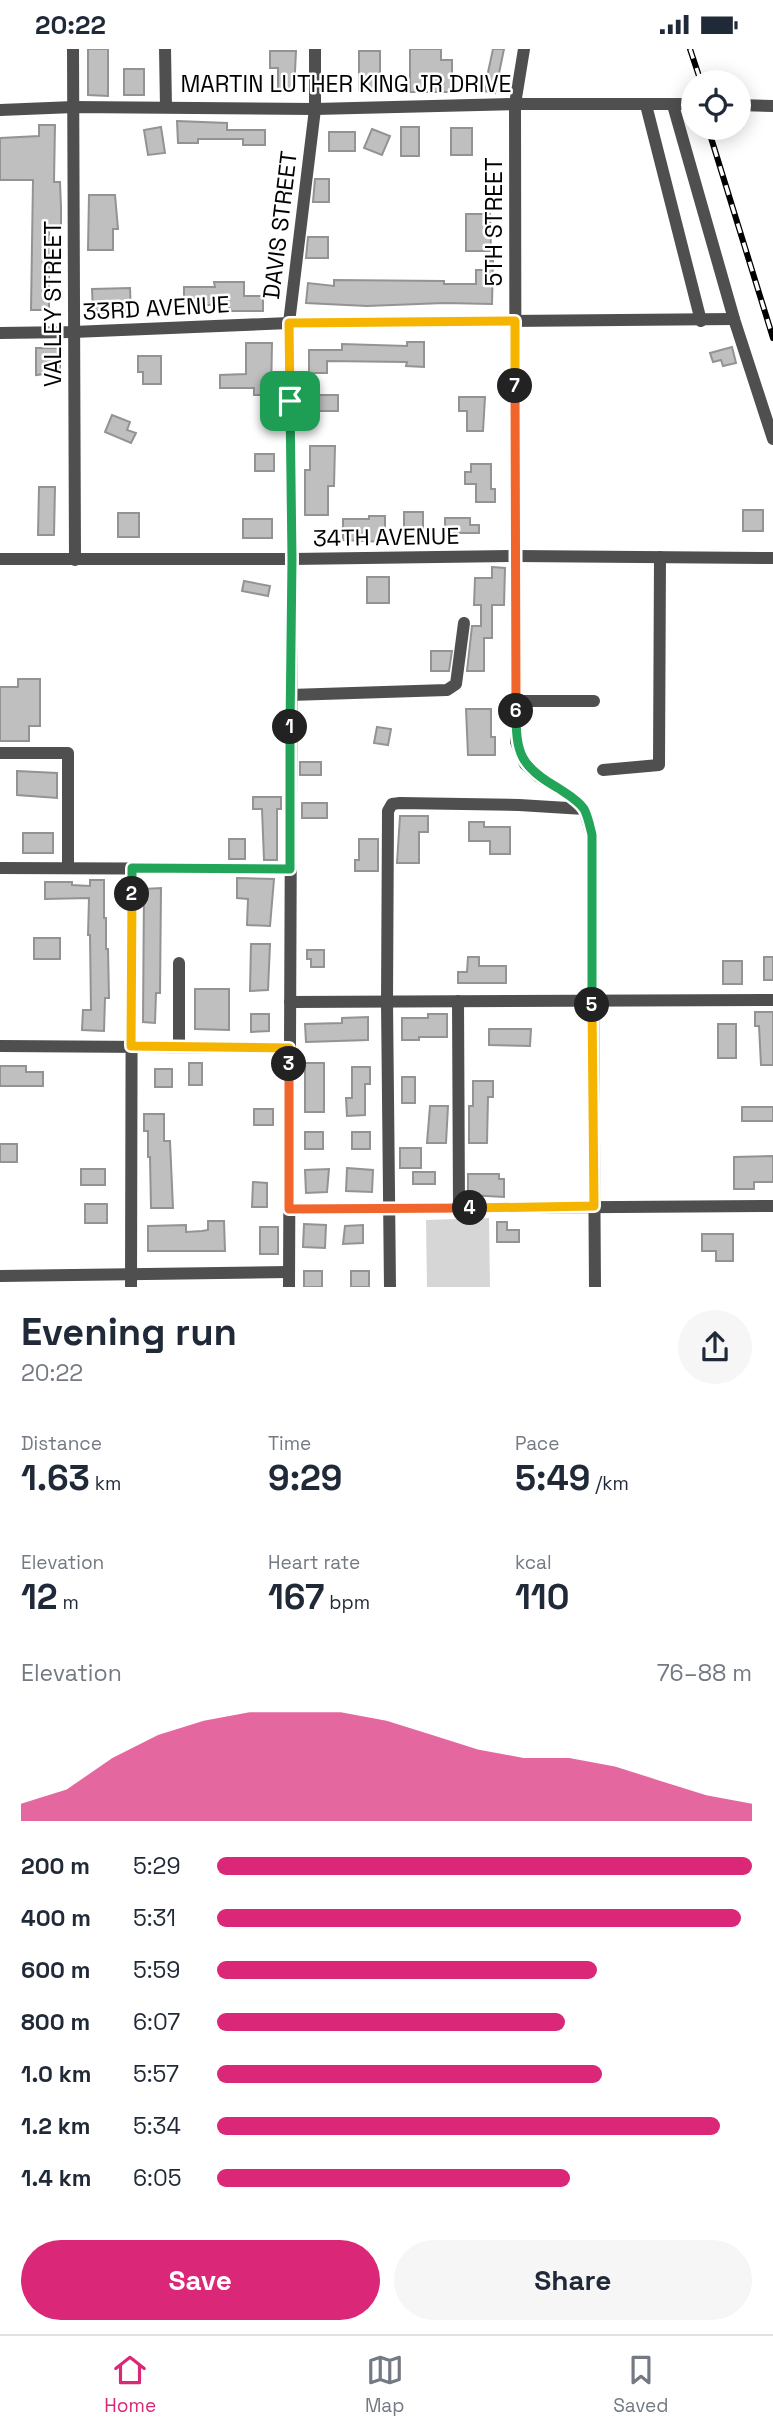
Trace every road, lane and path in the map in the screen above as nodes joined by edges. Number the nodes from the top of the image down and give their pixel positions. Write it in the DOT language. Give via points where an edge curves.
graph roads {
  1 [pos="73,49"];
  2 [pos="165,49"];
  3 [pos="315,49"];
  4 [pos="524,49"];
  5 [pos="515,104"];
  6 [pos="673,104"];
  7 [pos="681,104"];
  8 [pos="646,105"];
  9 [pos="751,105"];
  10 [pos="773,106"];
  11 [pos="74,107"];
  12 [pos="166,107"];
  13 [pos="315,109"];
  14 [pos="0,110"];
  15 [pos="734,319"];
  16 [pos="515,321"];
  17 [pos="701,321"];
  18 [pos="289,323"];
  19 [pos="0,333"];
  20 [pos="73,333"];
  21 [pos="773,439"];
  22 [pos="515,556"];
  23 [pos="660,557"];
  24 [pos="773,558"];
  25 [pos="0,559"];
  26 [pos="292,559"];
  27 [pos="75,560"];
  28 [pos="464,623"];
  29 [pos="290,695"];
  30 [pos="517,701"];
  31 [pos="594,701"];
  32 [pos="0,753"];
  33 [pos="603,770"];
  34 [pos="584,810"];
  35 [pos="68,867"];
  36 [pos="0,868"];
  37 [pos="132,868"];
  38 [pos="290,869"];
  39 [pos="179,963"];
  40 [pos="592,1000"];
  41 [pos="773,1000"];
  42 [pos="458,1001"];
  43 [pos="290,1002"];
  44 [pos="387,1002"];
  45 [pos="0,1046"];
  46 [pos="131,1046"];
  47 [pos="179,1046"];
  48 [pos="289,1048"];
  49 [pos="594,1206"];
  50 [pos="773,1206"];
  51 [pos="459,1208"];
  52 [pos="289,1209"];
  53 [pos="390,1209"];
  54 [pos="289,1272"];
  55 [pos="0,1276"];
  56 [pos="131,1281"];
  57 [pos="289,1287"];
  58 [pos="390,1287"];
  59 [pos="595,1287"];
  1 -- 11 [label="street, VALLEY STREET"];
  2 -- 12 [label="street"];
  3 -- 13 [label="street, DAVIS STREET"];
  4 -- 5 [label="street, 5TH STREET"];
  5 -- 8 [label="street, MARTIN LUTHER KING JR DRIVE"];
  5 -- 13 [label="street, MARTIN LUTHER KING JR DRIVE"];
  5 -- 16 [label="street, 5TH STREET"];
  6 -- 7 [label="street, MARTIN LUTHER KING JR DRIVE"];
  6 -- 8 [label="street, MARTIN LUTHER KING JR DRIVE"];
  6 -- 15 [label="street"];
  8 -- 17 [label="street"];
  9 -- 10 [label="street"];
  11 -- 12 [label="street, MARTIN LUTHER KING JR DRIVE"];
  11 -- 14 [label="street, MARTIN LUTHER KING JR DRIVE"];
  11 -- 20 [label="street, VALLEY STREET"];
  12 -- 13 [label="street, MARTIN LUTHER KING JR DRIVE"];
  13 -- 18 [label="street, DAVIS STREET"];
  15 -- 17 [label="street, 33RD AVENUE"];
  15 -- 21 [label="street"];
  16 -- 17 [label="street, 33RD AVENUE"];
  16 -- 18 [label="street, 33RD AVENUE"];
  16 -- 22 [label="street, 5TH STREET"];
  18 -- 20 [label="street, 33RD AVENUE"];
  18 -- 26 [label="street, DAVIS STREET"];
  19 -- 20 [label="street, 33RD AVENUE"];
  20 -- 27 [label="street, VALLEY STREET"];
  22 -- 23 [label="street, 34TH AVENUE"];
  22 -- 26 [label="street, 34TH AVENUE"];
  22 -- 30 [label="street, 5TH STREET"];
  23 -- 24 [label="street, 34TH AVENUE"];
  23 -- 33 [label="street" via="659,765"];
  25 -- 27 [label="street, 34TH AVENUE"];
  26 -- 27 [label="street, 34TH AVENUE"];
  26 -- 29 [label="street, DAVIS STREET"];
  28 -- 29 [label="street" via="456,684 447,690"];
  29 -- 38 [label="street, DAVIS STREET"];
  30 -- 31 [label="street"];
  30 -- 34 [label="street, 5TH STREET" via="516,742 525,764"];
  32 -- 35 [label="street" via="68,753"];
  34 -- 40 [label="street" via="592,835"];
  34 -- 44 [label="street" via="392,804 388,811"];
  35 -- 36 [label="street"];
  35 -- 37 [label="street"];
  37 -- 38 [label="street"];
  37 -- 46 [label="street"];
  38 -- 43 [label="street, DAVIS STREET"];
  39 -- 47 [label="street"];
  40 -- 41 [label="street"];
  40 -- 42 [label="street"];
  40 -- 49 [label="street"];
  42 -- 44 [label="street"];
  42 -- 51 [label="street"];
  43 -- 44 [label="street"];
  43 -- 48 [label="street, DAVIS STREET"];
  44 -- 53 [label="street"];
  45 -- 46 [label="street"];
  46 -- 47 [label="street"];
  46 -- 56 [label="street"];
  47 -- 48 [label="street"];
  48 -- 52 [label="street, DAVIS STREET"];
  49 -- 50 [label="street"];
  49 -- 51 [label="street"];
  49 -- 59 [label="street"];
  51 -- 53 [label="street"];
  52 -- 53 [label="street"];
  52 -- 54 [label="street, DAVIS STREET"];
  53 -- 58 [label="street"];
  54 -- 56 [label="street"];
  54 -- 57 [label="street, DAVIS STREET"];
  55 -- 56 [label="street"];
}
